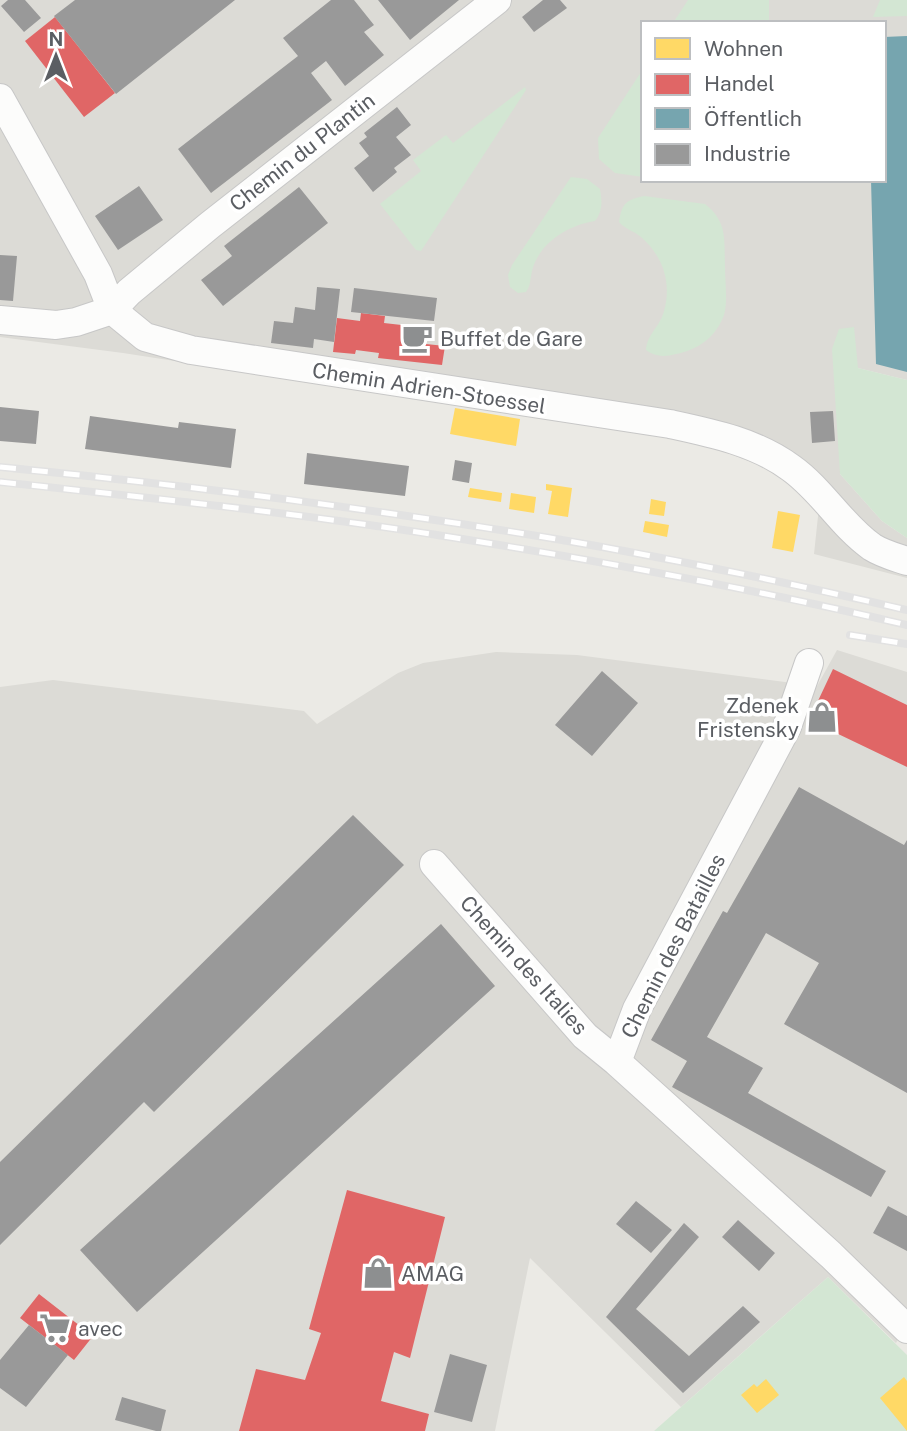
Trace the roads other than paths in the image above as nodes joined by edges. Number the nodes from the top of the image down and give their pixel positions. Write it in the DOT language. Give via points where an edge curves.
graph roads {
  1 [pos="497,0"];
  2 [pos="0,98"];
  3 [pos="112,310"];
  4 [pos="0,320"];
  5 [pos="907,561"];
  6 [pos="809,663"];
  7 [pos="434,864"];
  8 [pos="617,1062"];
  9 [pos="907,1329"];
  1 -- 3 [label="street, Chemin du Plantin" via="210,225"];
  2 -- 3 [label="street" via="98,274"];
  3 -- 4 [label="street" via="56,325"];
  3 -- 5 [label="street, Chemin Adrien-Stoessel" via="145,337 191,349 670,424 725,437 791,468 872,547"];
  6 -- 8 [label="street, Chemin des Batailles" via="787,727 637,1009"];
  7 -- 8 [label="street, Chemin des Italies" via="585,1036"];
  8 -- 9 [label="street, Chemin des Batailles"];
}
